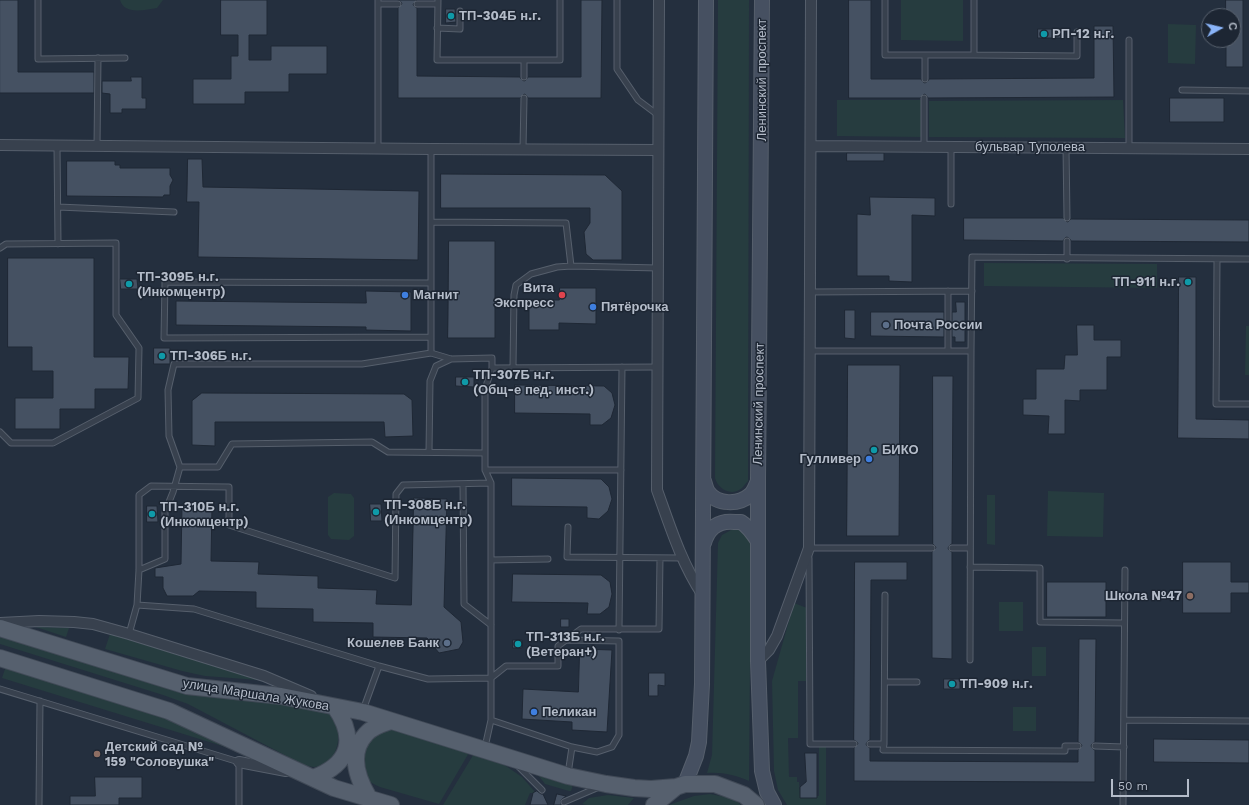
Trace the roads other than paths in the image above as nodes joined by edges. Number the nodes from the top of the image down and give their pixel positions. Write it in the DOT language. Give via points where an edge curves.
graph roads {
  1 [pos="38,0"];
  2 [pos="560,0"];
  3 [pos="617,0"];
  4 [pos="659,0"];
  5 [pos="706,0"];
  6 [pos="762,0"];
  7 [pos="811,0"];
  8 [pos="886,0"];
  9 [pos="974,0"];
  10 [pos="378,2"];
  11 [pos="438,2"];
  12 [pos="398,4"];
  13 [pos="417,4"];
  14 [pos="460,11"];
  15 [pos="437,28"];
  16 [pos="1077,32"];
  17 [pos="1129,40"];
  18 [pos="925,55"];
  19 [pos="974,55"];
  20 [pos="98,58"];
  21 [pos="125,58"];
  22 [pos="524,60"];
  23 [pos="524,77"];
  24 [pos="924,79"];
  25 [pos="1182,90"];
  26 [pos="1249,91"];
  27 [pos="524,98"];
  28 [pos="924,98"];
  29 [pos="658,115"];
  30 [pos="0,145"];
  31 [pos="57,146"];
  32 [pos="97,146"];
  33 [pos="811,146"];
  34 [pos="924,147"];
  35 [pos="951,147"];
  36 [pos="378,148"];
  37 [pos="1066,148"];
  38 [pos="1129,148"];
  39 [pos="431,149"];
  40 [pos="523,149"];
  41 [pos="1249,149"];
  42 [pos="658,150"];
  43 [pos="951,204"];
  44 [pos="58,207"];
  45 [pos="174,212"];
  46 [pos="1067,218"];
  47 [pos="431,222"];
  48 [pos="1067,241"];
  49 [pos="58,244"];
  50 [pos="0,248"];
  51 [pos="1067,259"];
  52 [pos="1249,259"];
  53 [pos="1217,260"];
  54 [pos="571,266"];
  55 [pos="658,268"];
  56 [pos="431,283"];
  57 [pos="948,291"];
  58 [pos="972,291"];
  59 [pos="810,292"];
  60 [pos="431,337"];
  61 [pos="809,351"];
  62 [pos="948,351"];
  63 [pos="971,351"];
  64 [pos="431,353"];
  65 [pos="451,359"];
  66 [pos="513,367"];
  67 [pos="622,367"];
  68 [pos="658,367"];
  69 [pos="492,368"];
  70 [pos="1249,404"];
  71 [pos="0,432"];
  72 [pos="429,452"];
  73 [pos="485,453"];
  74 [pos="180,468"];
  75 [pos="485,470"];
  76 [pos="621,470"];
  77 [pos="703,478"];
  78 [pos="758,480"];
  79 [pos="491,483"];
  80 [pos="463,484"];
  81 [pos="174,486"];
  82 [pos="568,528"];
  83 [pos="758,541"];
  84 [pos="703,546"];
  85 [pos="809,548"];
  86 [pos="932,548"];
  87 [pos="952,548"];
  88 [pos="970,548"];
  89 [pos="620,558"];
  90 [pos="660,558"];
  91 [pos="682,558"];
  92 [pos="548,559"];
  93 [pos="491,560"];
  94 [pos="970,568"];
  95 [pos="139,570"];
  96 [pos="1125,570"];
  97 [pos="703,595"];
  98 [pos="885,595"];
  99 [pos="137,605"];
  100 [pos="0,623"];
  101 [pos="1124,623"];
  102 [pos="491,625"];
  103 [pos="0,628"];
  104 [pos="620,630"];
  105 [pos="129,634"];
  106 [pos="567,640"];
  107 [pos="0,658"];
  108 [pos="970,660"];
  109 [pos="758,661"];
  110 [pos="379,666"];
  111 [pos="491,678"];
  112 [pos="885,682"];
  113 [pos="917,682"];
  114 [pos="0,689"];
  115 [pos="40,701"];
  116 [pos="335,707"];
  117 [pos="363,712"];
  118 [pos="491,720"];
  119 [pos="1124,720"];
  120 [pos="391,721"];
  121 [pos="1249,721"];
  122 [pos="854,744"];
  123 [pos="870,744"];
  124 [pos="884,744"];
  125 [pos="1078,746"];
  126 [pos="1095,746"];
  127 [pos="572,747"];
  128 [pos="1124,747"];
  129 [pos="484,750"];
  130 [pos="510,759"];
  131 [pos="239,762"];
  132 [pos="309,776"];
  133 [pos="568,776"];
  134 [pos="606,784"];
  135 [pos="680,786"];
  136 [pos="542,790"];
  137 [pos="369,798"];
  138 [pos="564,802"];
  139 [pos="39,805"];
  140 [pos="239,805"];
  141 [pos="391,805"];
  142 [pos="654,805"];
  143 [pos="756,805"];
  144 [pos="774,805"];
  145 [pos="1123,805"];
  1 -- 20 [label="lane" via="38,59"];
  2 -- 22 [label="lane" via="560,60"];
  3 -- 29 [label="lane" via="616,69 638,100"];
  4 -- 29 [label="street"];
  5 -- 77 [label="main road"];
  6 -- 78 [label="main road, Ленинский проспект"];
  7 -- 33 [label="street"];
  8 -- 18 [label="lane" via="885,55"];
  9 -- 19 [label="lane"];
  10 -- 12 [label="lane"];
  10 -- 36 [label="lane"];
  11 -- 13 [label="lane"];
  11 -- 15 [label="lane"];
  14 -- 15 [label="lane" via="460,29"];
  15 -- 22 [label="lane" via="438,60"];
  16 -- 19 [label="lane" via="1077,56"];
  17 -- 38 [label="lane"];
  18 -- 19 [label="lane"];
  18 -- 24 [label="lane"];
  20 -- 21 [label="lane"];
  20 -- 32 [label="lane"];
  22 -- 23 [label="lane"];
  25 -- 26 [label="lane"];
  27 -- 40 [label="lane"];
  28 -- 34 [label="lane"];
  29 -- 42 [label="street"];
  30 -- 31 [label="street"];
  31 -- 32 [label="street"];
  31 -- 44 [label="lane"];
  32 -- 36 [label="street"];
  33 -- 34 [label="street, бульвар Туполева"];
  33 -- 59 [label="street"];
  34 -- 35 [label="street, бульвар Туполева"];
  35 -- 37 [label="street, бульвар Туполева"];
  35 -- 43 [label="lane"];
  36 -- 39 [label="street"];
  37 -- 38 [label="street, бульвар Туполева"];
  37 -- 46 [label="lane"];
  38 -- 41 [label="street, бульвар Туполева"];
  39 -- 40 [label="street"];
  39 -- 47 [label="lane"];
  40 -- 42 [label="street"];
  42 -- 55 [label="street"];
  44 -- 45 [label="lane"];
  44 -- 49 [label="lane"];
  47 -- 54 [label="lane" via="566,223"];
  47 -- 56 [label="lane"];
  48 -- 51 [label="lane"];
  49 -- 50 [label="lane" via="6,244"];
  49 -- 71 [label="lane" via="116,243 116,315 139,348 138,398 53,443 11,443"];
  51 -- 53 [label="lane"];
  51 -- 58 [label="lane" via="972,258"];
  52 -- 53 [label="lane"];
  53 -- 70 [label="lane" via="1216,404"];
  54 -- 55 [label="lane"];
  54 -- 66 [label="lane" via="531,274 516,285"];
  55 -- 68 [label="street"];
  56 -- 60 [label="lane"];
  56 -- 60 [label="lane" via="164,282 164,338"];
  57 -- 58 [label="lane"];
  57 -- 59 [label="lane"];
  57 -- 62 [label="lane"];
  58 -- 63 [label="lane"];
  59 -- 61 [label="street"];
  60 -- 64 [label="lane"];
  61 -- 62 [label="lane"];
  61 -- 85 [label="street"];
  62 -- 63 [label="lane"];
  63 -- 88 [label="lane"];
  64 -- 65 [label="lane"];
  64 -- 74 [label="lane" via="362,364 174,364 168,390 169,436"];
  65 -- 69 [label="lane" via="492,358"];
  65 -- 72 [label="lane" via="436,366 430,381"];
  66 -- 67 [label="lane"];
  66 -- 69 [label="lane"];
  67 -- 68 [label="lane"];
  67 -- 76 [label="lane"];
  68 -- 91 [label="street" via="657,490"];
  69 -- 73 [label="lane" via="485,389"];
  72 -- 73 [label="lane"];
  72 -- 74 [label="lane" via="388,452 372,442 232,444 218,467"];
  73 -- 75 [label="lane"];
  74 -- 81 [label="lane"];
  75 -- 76 [label="lane"];
  75 -- 79 [label="lane"];
  76 -- 89 [label="lane"];
  77 -- 78 [label="main road" via="708,492 715,498 735,503 751,495"];
  77 -- 84 [label="main road"];
  78 -- 83 [label="main road, Ленинский проспект"];
  79 -- 80 [label="lane"];
  79 -- 93 [label="lane"];
  80 -- 81 [label="lane" via="403,485 396,494 395,578 229,525 229,487"];
  80 -- 102 [label="lane" via="464,604"];
  81 -- 95 [label="lane" via="165,512 165,559"];
  81 -- 95 [label="lane" via="151,486 139,495"];
  82 -- 89 [label="lane" via="567,557"];
  83 -- 84 [label="main road" via="741,522 729,521 712,528 706,534"];
  83 -- 109 [label="main road, Ленинский проспект"];
  84 -- 97 [label="main road"];
  85 -- 86 [label="lane"];
  85 -- 109 [label="street" via="777,636 769,650"];
  85 -- 122 [label="lane" via="810,744"];
  87 -- 88 [label="lane"];
  88 -- 94 [label="lane"];
  89 -- 90 [label="lane"];
  89 -- 104 [label="lane"];
  90 -- 91 [label="lane"];
  90 -- 104 [label="lane" via="659,629"];
  91 -- 97 [label="street"];
  92 -- 93 [label="lane"];
  93 -- 102 [label="lane"];
  94 -- 101 [label="lane" via="1040,568 1040,622"];
  94 -- 108 [label="lane"];
  95 -- 99 [label="lane"];
  96 -- 101 [label="lane"];
  97 -- 135 [label="main road" via="699,742 696,756"];
  98 -- 112 [label="lane"];
  99 -- 105 [label="lane"];
  99 -- 110 [label="lane" via="194,609"];
  100 -- 105 [label="street" via="74,622 93,624"];
  101 -- 119 [label="lane"];
  102 -- 111 [label="lane"];
  103 -- 116 [label="main road, улица Маршала Жукова" via="188,686 281,696"];
  104 -- 106 [label="lane" via="581,629"];
  105 -- 116 [label="street" via="264,676"];
  106 -- 111 [label="lane" via="558,646 558,666 506,666"];
  106 -- 127 [label="lane" via="620,641 619,735 612,747 597,752"];
  107 -- 132 [label="main road" via="169,711"];
  109 -- 144 [label="main road, Ленинский проспект" via="762,771 767,792"];
  110 -- 111 [label="lane" via="428,679"];
  110 -- 117 [label="lane"];
  111 -- 118 [label="lane"];
  112 -- 113 [label="lane"];
  112 -- 124 [label="lane"];
  114 -- 115 [label="lane"];
  115 -- 131 [label="lane"];
  115 -- 139 [label="lane"];
  116 -- 117 [label="main road, улица Маршала Жукова"];
  116 -- 132 [label="main road" via="347,732 344,758 324,774"];
  117 -- 120 [label="main road, улица Маршала Жукова"];
  118 -- 127 [label="lane"];
  118 -- 129 [label="lane"];
  119 -- 121 [label="lane"];
  119 -- 128 [label="lane"];
  120 -- 129 [label="main road, улица Маршала Жукова"];
  120 -- 137 [label="main road" via="366,733 356,752 356,769 360,784"];
  123 -- 124 [label="lane"];
  124 -- 125 [label="lane" via="884,750 1065,751 1065,746"];
  126 -- 128 [label="lane"];
  127 -- 133 [label="lane"];
  128 -- 145 [label="lane"];
  129 -- 130 [label="main road, улица Маршала Жукова"];
  130 -- 133 [label="main road, улица Маршала Жукова"];
  130 -- 136 [label="lane"];
  131 -- 132 [label="street"];
  131 -- 140 [label="lane"];
  132 -- 137 [label="main road" via="334,788"];
  133 -- 134 [label="main road, улица Маршала Жукова"];
  134 -- 135 [label="main road, улица Маршала Жукова" via="651,789"];
  134 -- 138 [label="lane"];
  135 -- 142 [label="main road"];
  135 -- 143 [label="main road, улица Маршала Жукова" via="715,784 744,795"];
  137 -- 141 [label="main road"];
}
